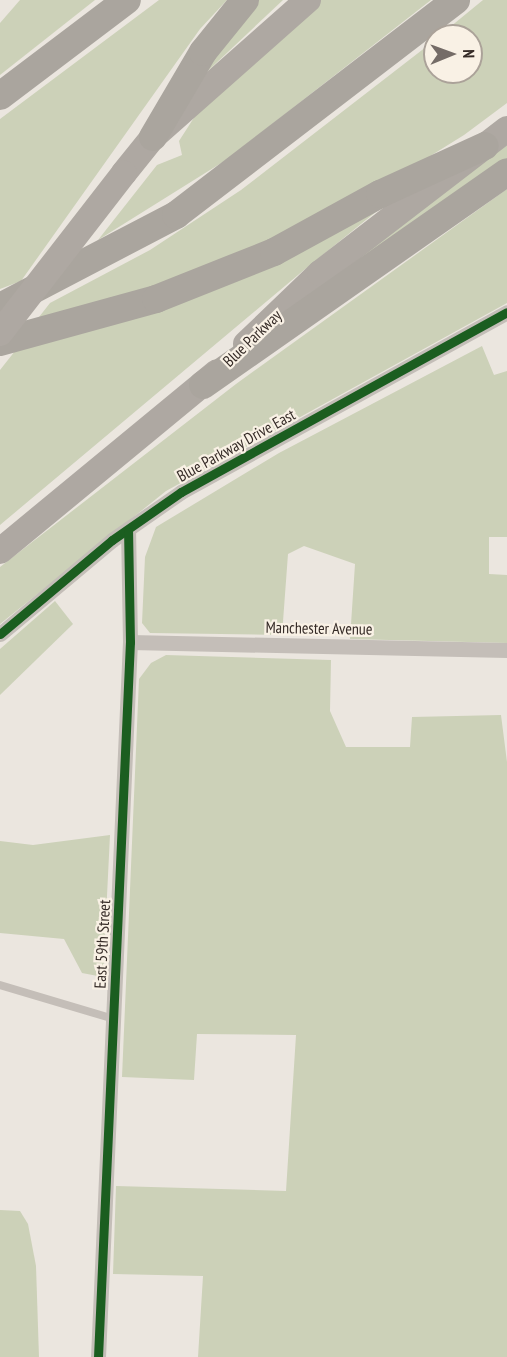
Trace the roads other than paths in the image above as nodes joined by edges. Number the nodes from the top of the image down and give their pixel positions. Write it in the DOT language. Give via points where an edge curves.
graph roads {
  1 [pos="127,0"];
  2 [pos="245,0"];
  3 [pos="308,0"];
  4 [pos="456,0"];
  5 [pos="0,96"];
  6 [pos="153,137"];
  7 [pos="496,137"];
  8 [pos="507,172"];
  9 [pos="0,307"];
  10 [pos="507,312"];
  11 [pos="0,333"];
  12 [pos="0,342"];
  13 [pos="203,385"];
  14 [pos="128,532"];
  15 [pos="0,551"];
  16 [pos="0,634"];
  17 [pos="130,642"];
  18 [pos="507,650"];
  19 [pos="0,985"];
  20 [pos="114,1019"];
  21 [pos="98,1357"];
  1 -- 5 [label="highway"];
  2 -- 6 [label="highway" via="202,52"];
  3 -- 6 [label="highway"];
  4 -- 9 [label="highway" via="176,215"];
  6 -- 11 [label="highway, bridge"];
  7 -- 12 [label="highway" via="263,257 156,299"];
  7 -- 13 [label="highway, Blue Parkway" via="320,273"];
  8 -- 13 [label="highway"];
  10 -- 14 [label="street, Blue Parkway Drive East" via="181,492"];
  13 -- 15 [label="highway, Blue Parkway"];
  14 -- 16 [label="street, Blue Parkway Drive East"];
  14 -- 17 [label="street, East 59th Street"];
  17 -- 18 [label="street, Manchester Avenue"];
  17 -- 20 [label="street, East 59th Street"];
  19 -- 20 [label="lane"];
  20 -- 21 [label="street, East 59th Street"];
}
